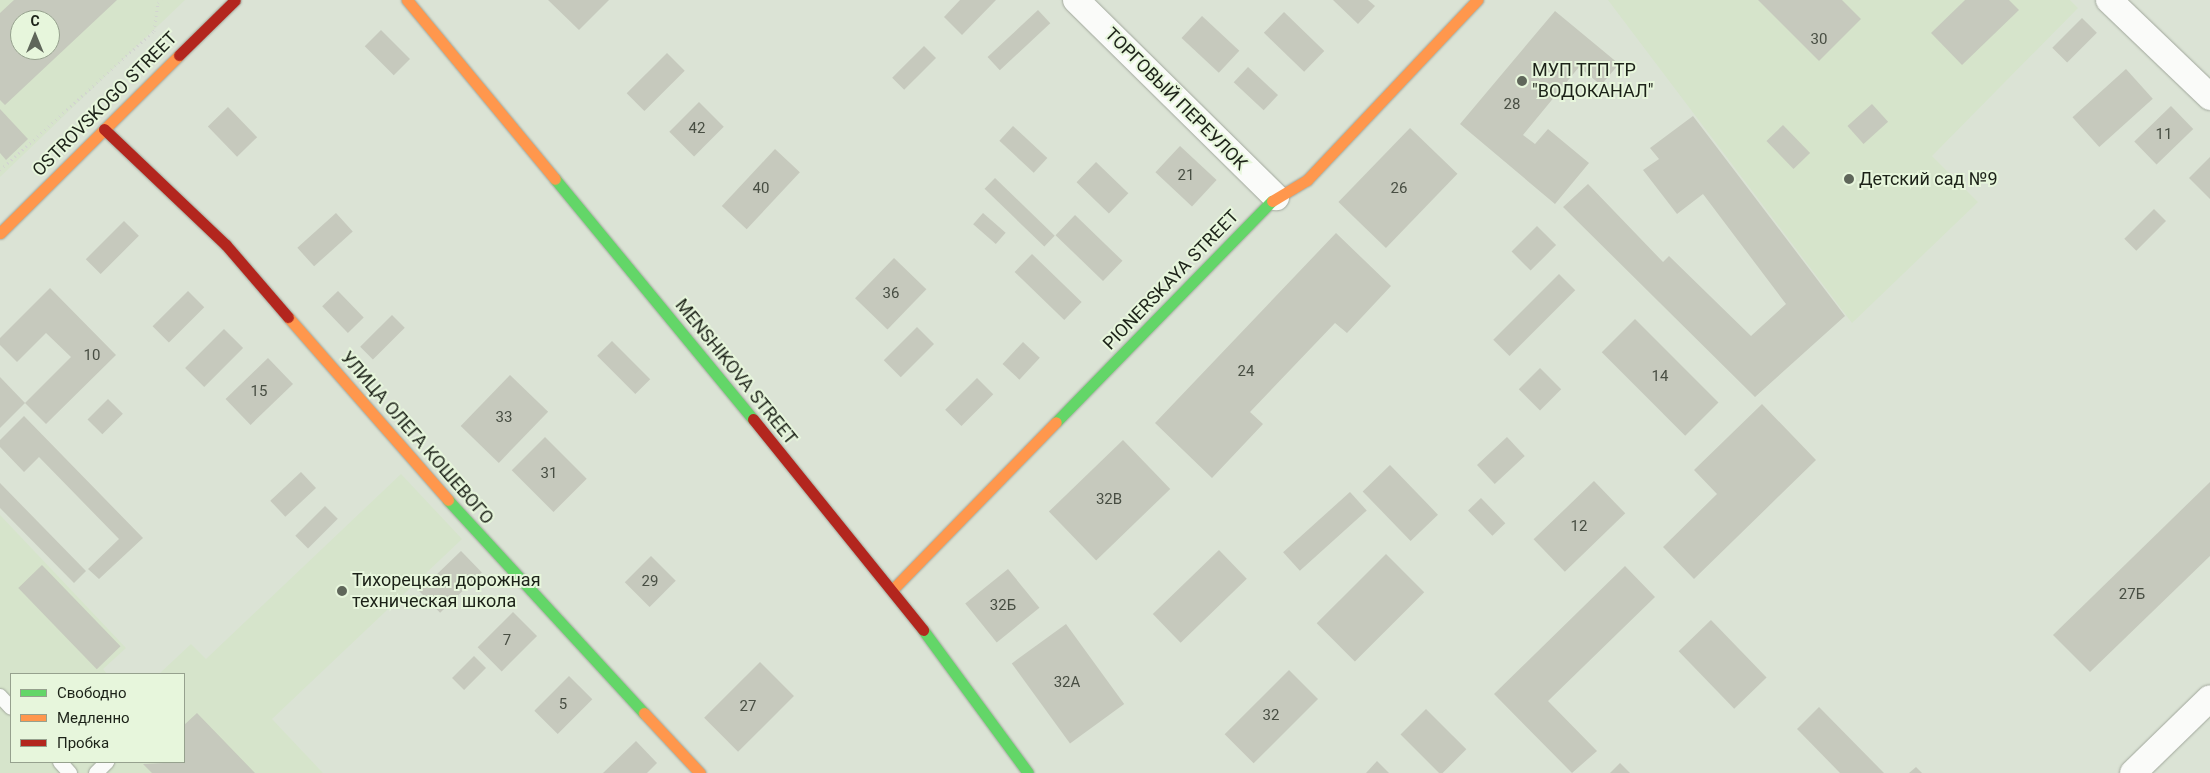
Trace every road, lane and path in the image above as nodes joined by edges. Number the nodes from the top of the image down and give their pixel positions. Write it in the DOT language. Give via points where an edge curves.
graph roads {
  1 [pos="162,0"];
  2 [pos="235,0"];
  3 [pos="407,0"];
  4 [pos="1076,0"];
  5 [pos="1477,0"];
  6 [pos="2110,0"];
  7 [pos="2210,97"];
  8 [pos="104,129"];
  9 [pos="0,170"];
  10 [pos="1276,197"];
  11 [pos="0,233"];
  12 [pos="893,589"];
  13 [pos="0,696"];
  14 [pos="2210,698"];
  15 [pos="10,707"];
  16 [pos="61,763"];
  17 [pos="106,763"];
  18 [pos="70,773"];
  19 [pos="96,773"];
  20 [pos="700,773"];
  21 [pos="1028,773"];
  22 [pos="2133,773"];
  1 -- 9 [label="path" via="158,3 154,31"];
  2 -- 8 [label="street, OSTROVSKOGO STREET"];
  3 -- 12 [label="street, MENSHIKOVA STREET"];
  4 -- 10 [label="street, ТОРГОВЫЙ ПЕРЕУЛОК"];
  5 -- 10 [label="street, PIONERSKAYA STREET" via="1307,180"];
  6 -- 7 [label="street"];
  8 -- 11 [label="street, OSTROVSKOGO STREET"];
  8 -- 20 [label="street, УЛИЦА ОЛЕГА КОШЕВОГО" via="226,245 440,492"];
  10 -- 12 [label="street, PIONERSKAYA STREET"];
  12 -- 21 [label="street, MENSHIKOVA STREET"];
  13 -- 15 [label="lane"];
  14 -- 22 [label="street"];
  16 -- 18 [label="lane"];
  17 -- 19 [label="lane"];
}
